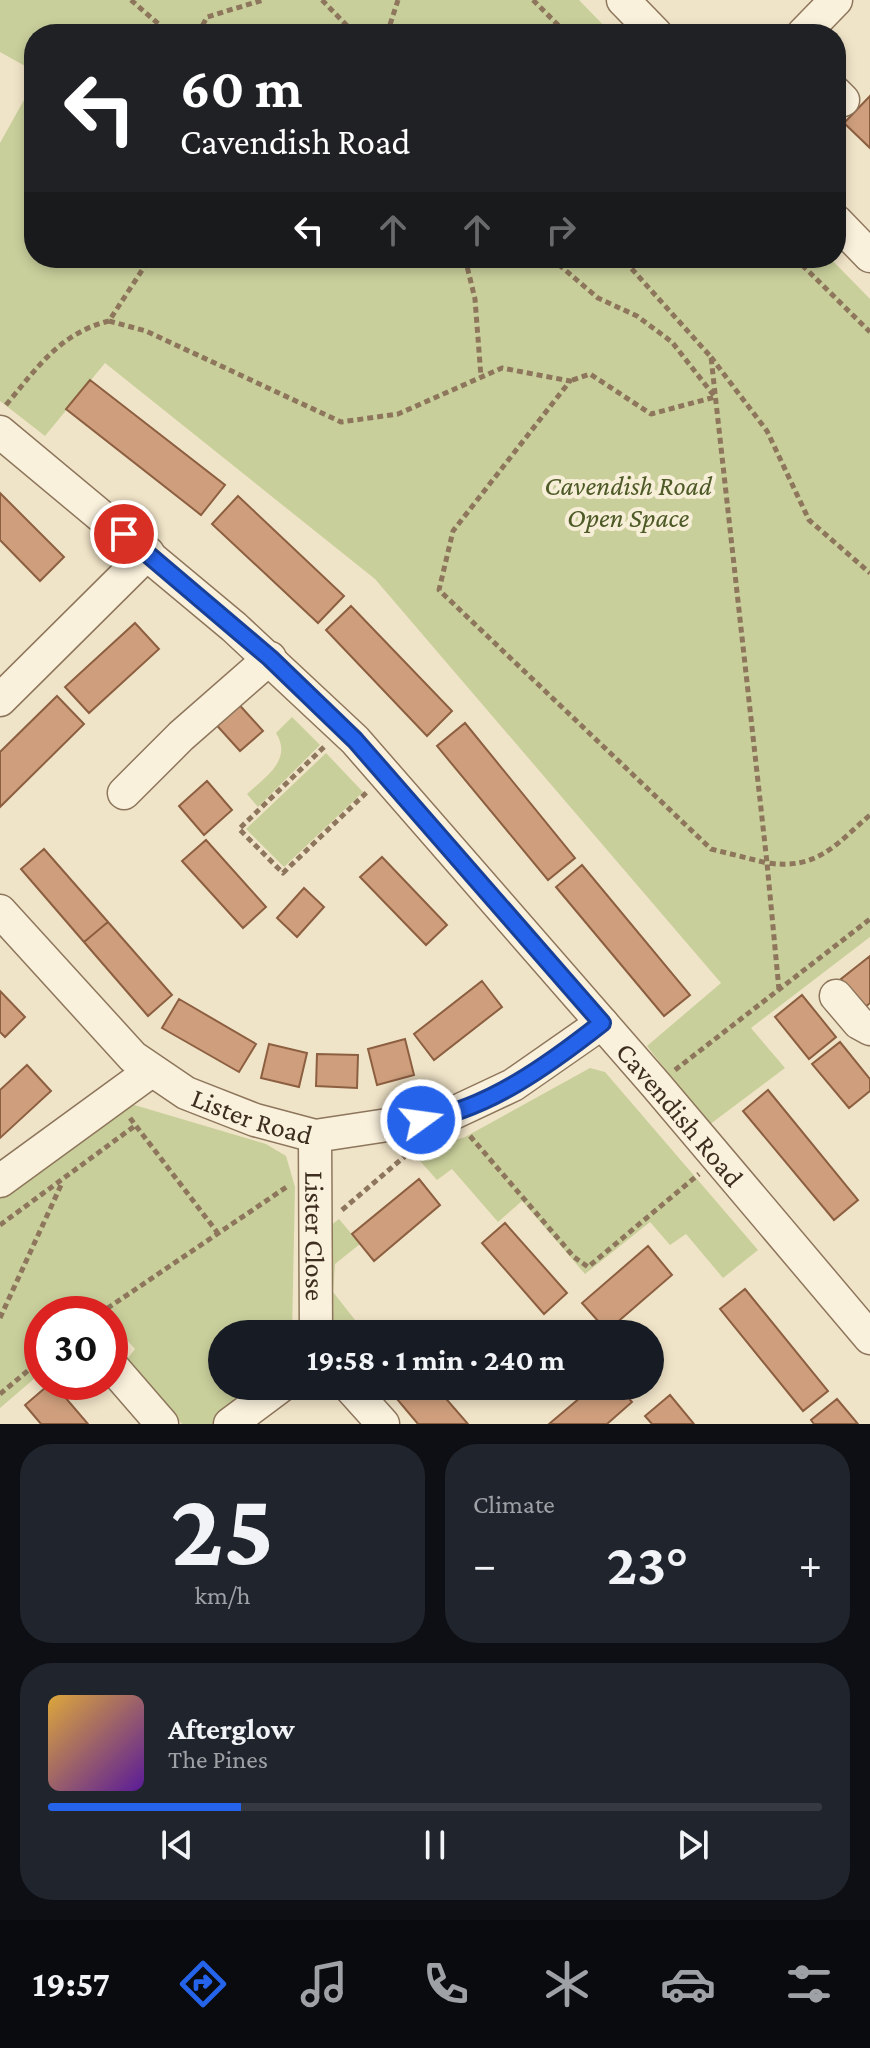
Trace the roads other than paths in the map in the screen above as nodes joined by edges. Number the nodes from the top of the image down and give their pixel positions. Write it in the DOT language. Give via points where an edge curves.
graph roads {
  1 [pos="623,0"];
  2 [pos="836,0"];
  3 [pos="646,24"];
  4 [pos="813,24"];
  5 [pos="846,231"];
  6 [pos="870,256"];
  7 [pos="0,432"];
  8 [pos="148,553"];
  9 [pos="270,658"];
  10 [pos="0,700"];
  11 [pos="124,793"];
  12 [pos="0,911"];
  13 [pos="836,996"];
  14 [pos="602,1023"];
  15 [pos="870,1029"];
  16 [pos="151,1071"];
  17 [pos="315,1136"];
  18 [pos="0,1181"];
  19 [pos="316,1320"];
  20 [pos="870,1338"];
  21 [pos="128,1385"];
  22 [pos="262,1400"];
  23 [pos="362,1400"];
  24 [pos="162,1424"];
  25 [pos="230,1424"];
  26 [pos="383,1424"];
  1 -- 3 [label="street"];
  2 -- 4 [label="street"];
  5 -- 6 [label="street"];
  7 -- 8 [label="street, Cavendish Road"];
  8 -- 9 [label="street, Cavendish Road"];
  8 -- 10 [label="street"];
  9 -- 11 [label="street"];
  9 -- 14 [label="street, Cavendish Road" via="385,775"];
  12 -- 16 [label="street, Lister Road"];
  13 -- 15 [label="street"];
  14 -- 17 [label="street, Lister Road" via="513,1085 447,1116"];
  14 -- 20 [label="street, Cavendish Road"];
  16 -- 17 [label="street, Lister Road" via="186,1093"];
  16 -- 18 [label="street"];
  17 -- 19 [label="street, Lister Close"];
  21 -- 24 [label="street"];
  22 -- 25 [label="street"];
  23 -- 26 [label="street"];
}
